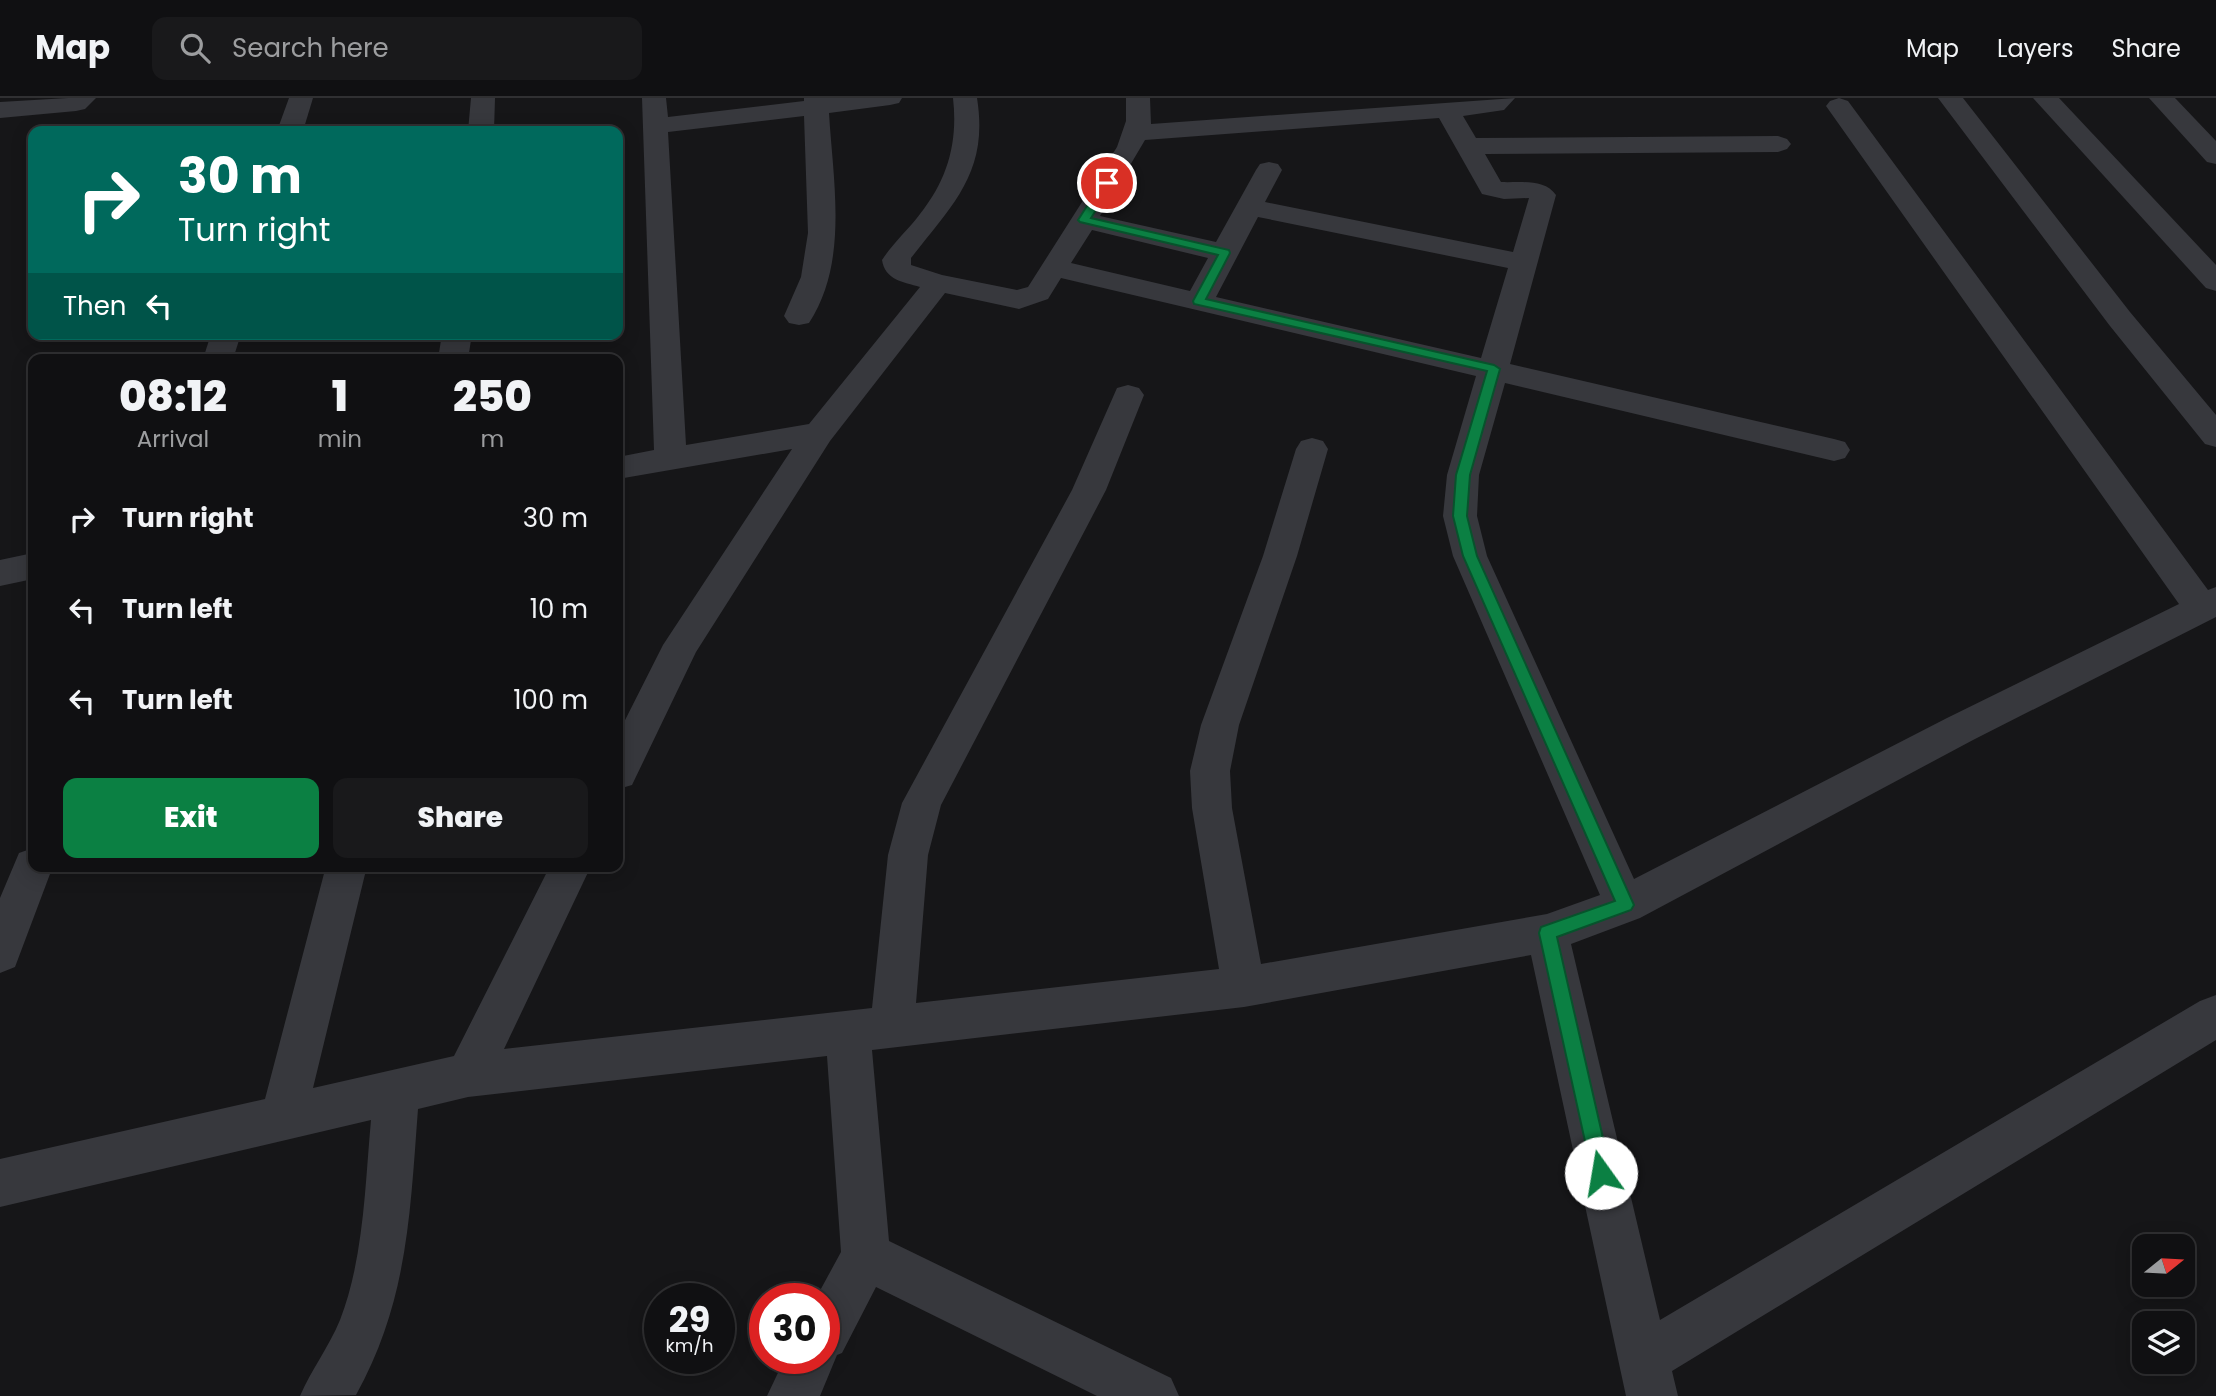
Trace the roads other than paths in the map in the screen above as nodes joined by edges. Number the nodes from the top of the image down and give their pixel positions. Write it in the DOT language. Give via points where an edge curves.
graph roads {
  1 [pos="84,98"];
  2 [pos="301,98"];
  3 [pos="483,98"];
  4 [pos="890,98"];
  5 [pos="965,98"];
  6 [pos="1138,98"];
  7 [pos="1503,98"];
  8 [pos="1950,98"];
  9 [pos="2045,98"];
  10 [pos="2161,98"];
  11 [pos="817,102"];
  12 [pos="1839,106"];
  13 [pos="1447,110"];
  14 [pos="1,112"];
  15 [pos="655,112"];
  16 [pos="292,126"];
  17 [pos="481,126"];
  18 [pos="1135,133"];
  19 [pos="1778,145"];
  20 [pos="1467,146"];
  21 [pos="2216,156"];
  22 [pos="1269,170"];
  23 [pos="1249,207"];
  24 [pos="1084,220"];
  25 [pos="1224,253"];
  26 [pos="1525,263"];
  27 [pos="1054,268"];
  28 [pos="2216,282"];
  29 [pos="938,283"];
  30 [pos="1199,301"];
  31 [pos="799,316"];
  32 [pos="1494,369"];
  33 [pos="1128,395"];
  34 [pos="819,433"];
  35 [pos="2216,436"];
  36 [pos="1312,449"];
  37 [pos="1834,450"];
  38 [pos="671,459"];
  39 [pos="623,467"];
  40 [pos="28,567"];
  41 [pos="0,573"];
  42 [pos="2208,605"];
  43 [pos="623,763"];
  44 [pos="31,872"];
  45 [pos="345,872"];
  46 [pos="568,872"];
  47 [pos="1625,905"];
  48 [pos="1547,933"];
  49 [pos="0,953"];
  50 [pos="1244,987"];
  51 [pos="2216,1016"];
  52 [pos="870,1029"];
  53 [pos="468,1075"];
  54 [pos="397,1091"];
  55 [pos="283,1118"];
  56 [pos="0,1184"];
  57 [pos="866,1256"];
  58 [pos="840,1305"];
  59 [pos="805,1374"];
  60 [pos="1648,1378"];
  61 [pos="342,1391"];
  62 [pos="793,1396"];
  63 [pos="1153,1396"];
  1 -- 14 [label="street" via="66,106"];
  2 -- 16 [label="street"];
  3 -- 17 [label="street"];
  4 -- 11 [label="street"];
  5 -- 29 [label="street" via="968,150 957,176 934,215 896,260 903,273"];
  6 -- 18 [label="street"];
  7 -- 13 [label="street" via="1495,106"];
  8 -- 35 [label="street"];
  9 -- 28 [label="street"];
  10 -- 21 [label="street"];
  11 -- 15 [label="street"];
  11 -- 31 [label="street" via="822,233 815,277"];
  12 -- 42 [label="street"];
  13 -- 18 [label="street"];
  13 -- 20 [label="street"];
  15 -- 38 [label="street"];
  18 -- 24 [label="street"];
  19 -- 20 [label="street"];
  20 -- 26 [label="street" via="1491,188 1536,190 1544,195"];
  22 -- 23 [label="street"];
  23 -- 25 [label="street"];
  23 -- 26 [label="street"];
  24 -- 25 [label="street"];
  24 -- 27 [label="street"];
  25 -- 30 [label="street"];
  26 -- 32 [label="street"];
  27 -- 29 [label="street" via="1038,293 1019,300"];
  27 -- 30 [label="street"];
  29 -- 34 [label="street"];
  30 -- 32 [label="street"];
  32 -- 37 [label="street"];
  32 -- 47 [label="street" via="1463,475 1460,516 1470,556"];
  33 -- 52 [label="street" via="1089,490 922,803"];
  34 -- 38 [label="street"];
  34 -- 43 [label="street" via="681,645"];
  36 -- 50 [label="street" via="1280,556 1220,724 1210,771 1212,807"];
  38 -- 39 [label="street"];
  40 -- 41 [label="street"];
  42 -- 47 [label="street"];
  44 -- 49 [label="street"];
  45 -- 55 [label="street"];
  46 -- 53 [label="street"];
  47 -- 48 [label="street"];
  48 -- 50 [label="street"];
  48 -- 60 [label="street"];
  50 -- 52 [label="street"];
  51 -- 60 [label="street"];
  52 -- 53 [label="street"];
  52 -- 57 [label="street"];
  53 -- 54 [label="street"];
  54 -- 55 [label="street"];
  54 -- 61 [label="street" via="382,1247 368,1312"];
  55 -- 56 [label="street"];
  57 -- 58 [label="street"];
  57 -- 63 [label="street"];
  59 -- 62 [label="street"];
}
